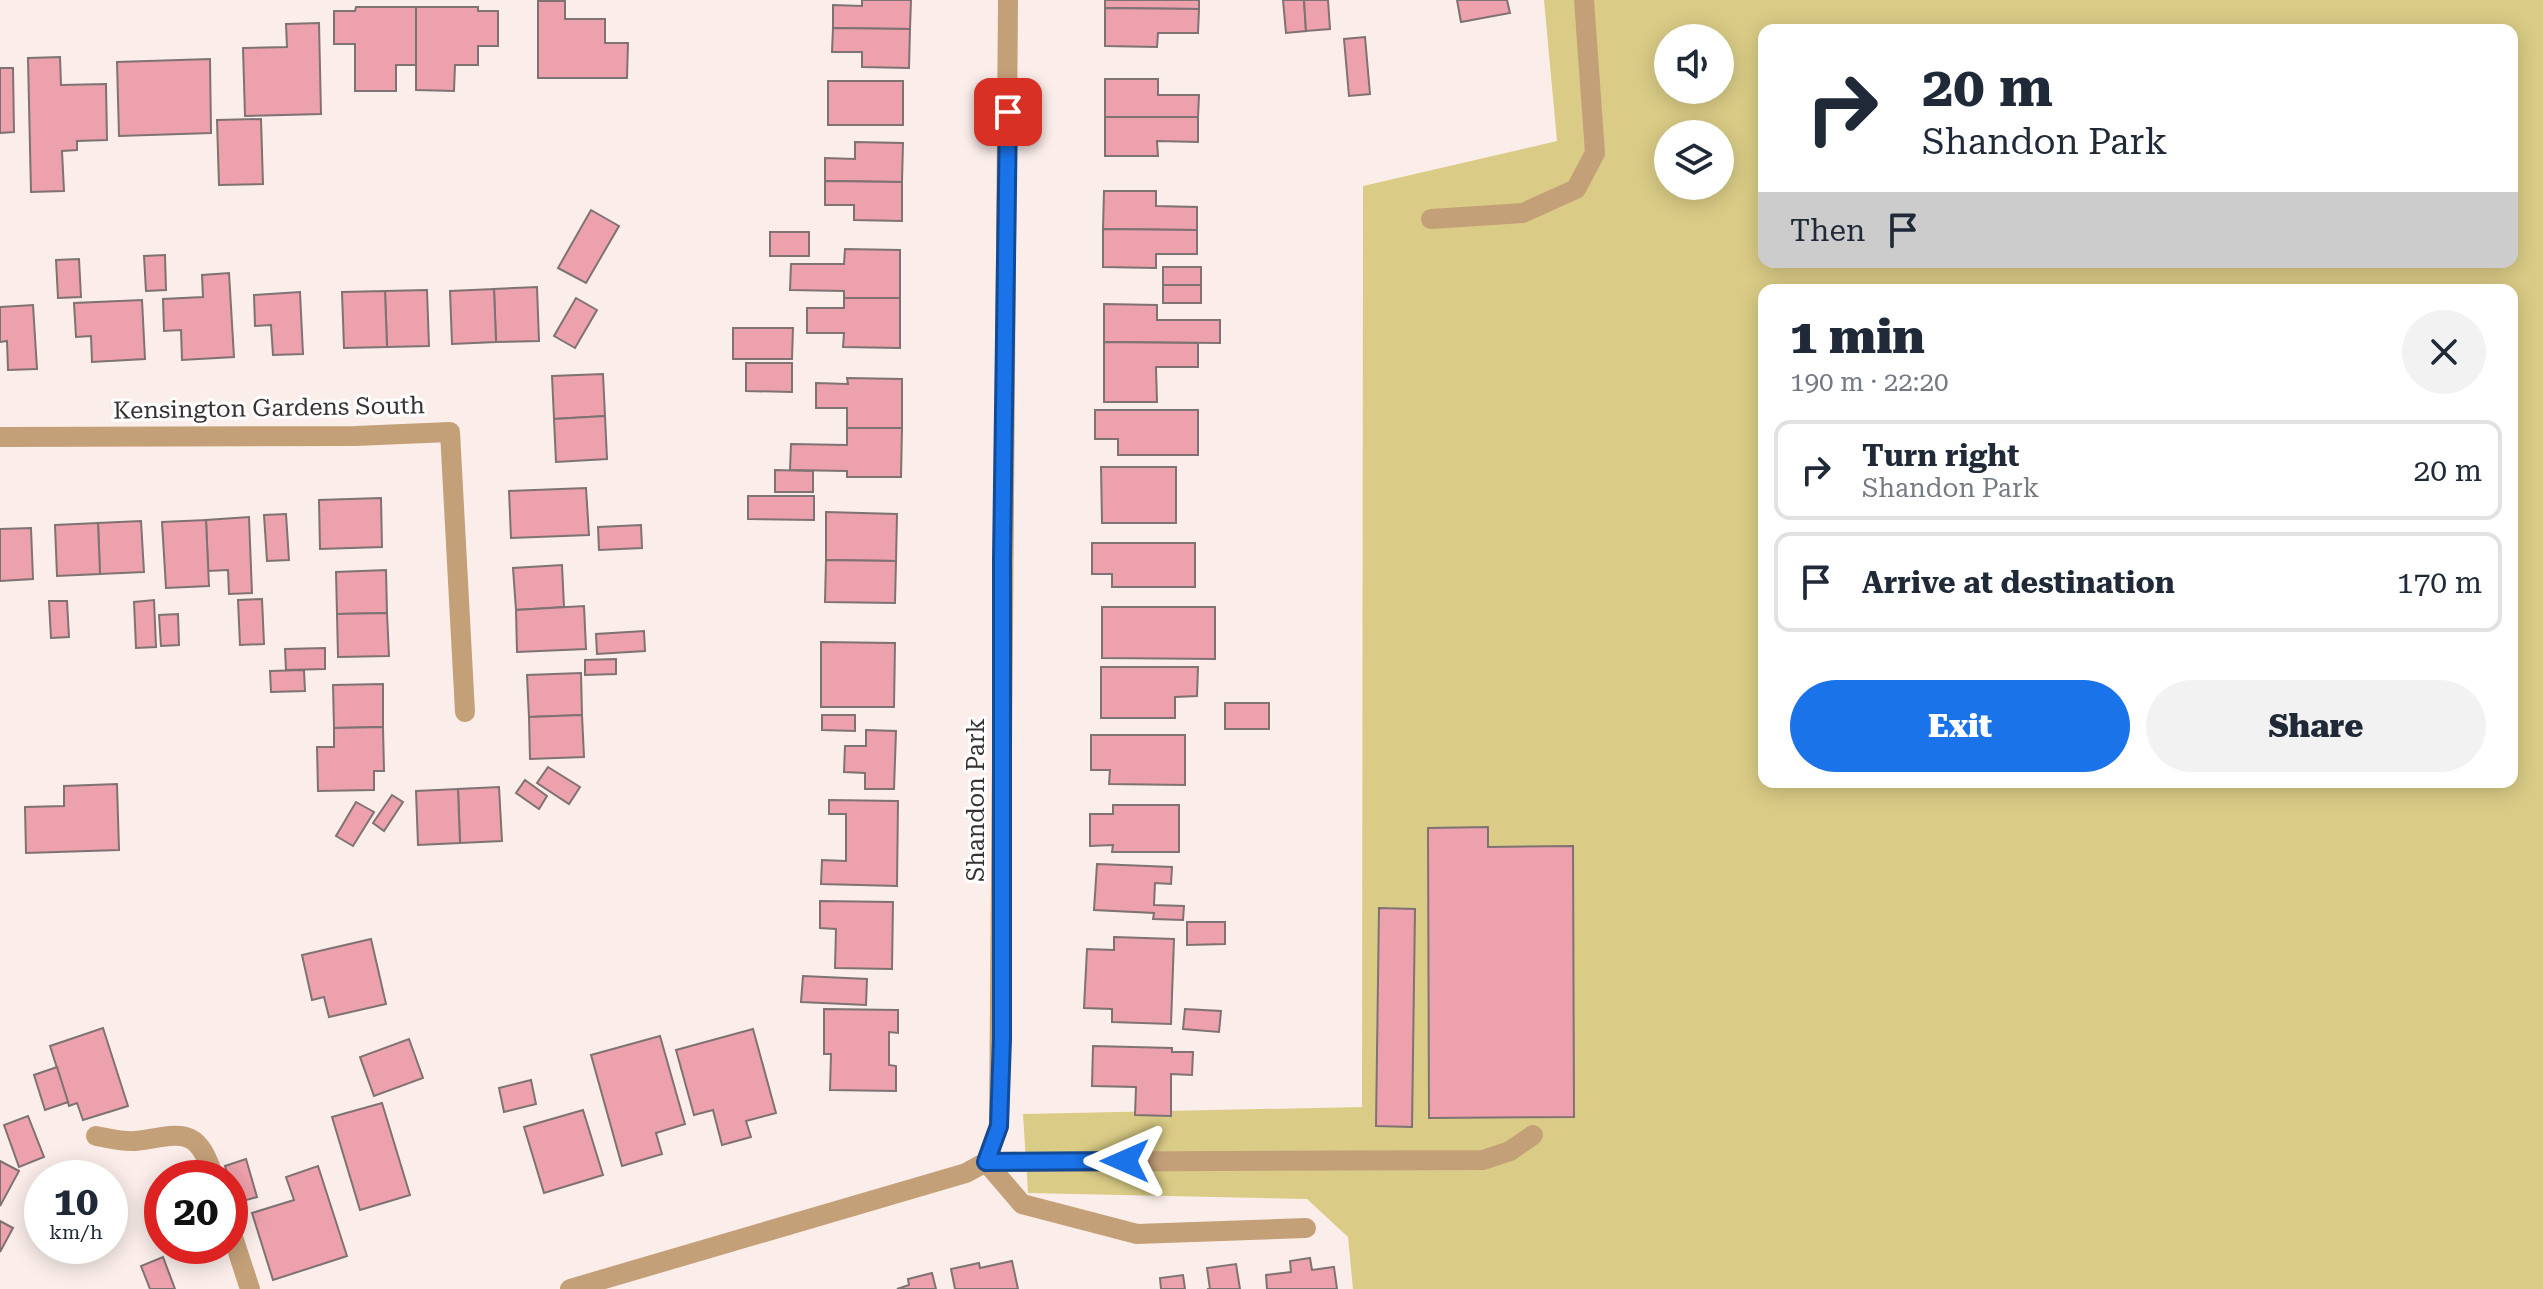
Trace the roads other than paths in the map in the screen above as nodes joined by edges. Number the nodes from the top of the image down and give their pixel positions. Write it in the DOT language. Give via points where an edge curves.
graph roads {
  1 [pos="1008,0"];
  2 [pos="1584,0"];
  3 [pos="1431,219"];
  4 [pos="0,437"];
  5 [pos="465,712"];
  6 [pos="1533,1135"];
  7 [pos="96,1136"];
  8 [pos="208,1160"];
  9 [pos="986,1162"];
  10 [pos="1306,1228"];
  11 [pos="242,1264"];
  12 [pos="612,1284"];
  13 [pos="250,1289"];
  14 [pos="570,1289"];
  1 -- 9 [label="street, Shandon Park" via="1002,1039 999,1126"];
  2 -- 3 [label="street" via="1595,153 1576,189 1523,213"];
  4 -- 5 [label="street, Kensington Gardens South" via="450,432"];
  6 -- 9 [label="street" via="1510,1151 1483,1160"];
  7 -- 8 [label="street" via="132,1141 170,1133 191,1139"];
  9 -- 10 [label="street" via="1022,1204 1137,1234"];
  9 -- 12 [label="street" via="966,1173"];
  11 -- 13 [label="street"];
  12 -- 14 [label="street"];
}
